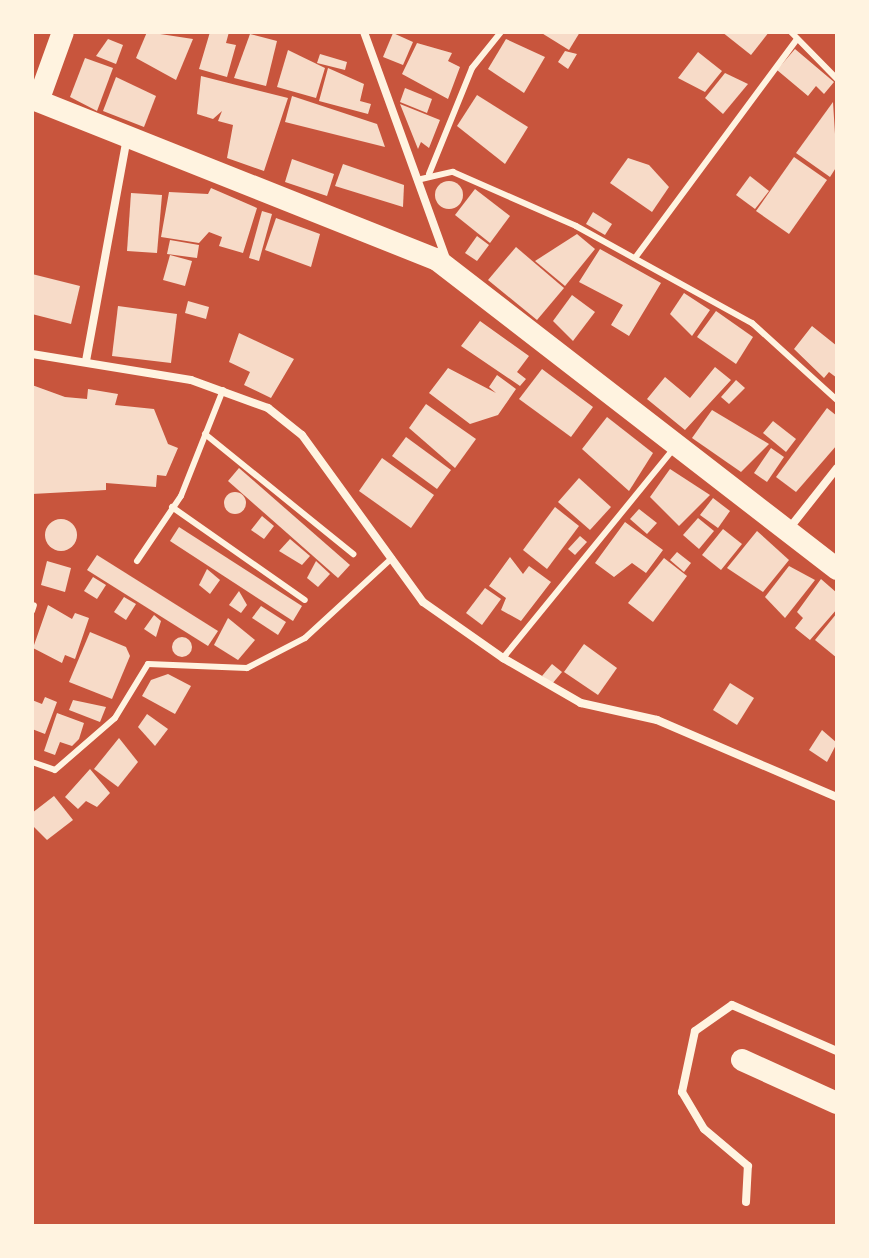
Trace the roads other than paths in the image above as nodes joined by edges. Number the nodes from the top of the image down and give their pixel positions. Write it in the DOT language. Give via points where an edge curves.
graph roads {
  1 [pos="63,32"];
  2 [pos="364,32"];
  3 [pos="501,32"];
  4 [pos="791,32"];
  5 [pos="797,39"];
  6 [pos="837,79"];
  7 [pos="127,136"];
  8 [pos="429,174"];
  9 [pos="417,180"];
  10 [pos="635,258"];
  11 [pos="450,269"];
  12 [pos="32,354"];
  13 [pos="86,361"];
  14 [pos="223,390"];
  15 [pos="837,400"];
  16 [pos="205,434"];
  17 [pos="677,445"];
  18 [pos="837,468"];
  19 [pos="172,507"];
  20 [pos="787,532"];
  21 [pos="353,554"];
  22 [pos="392,558"];
  23 [pos="137,561"];
  24 [pos="837,569"];
  25 [pos="305,600"];
  26 [pos="503,658"];
  27 [pos="32,762"];
  28 [pos="837,797"];
  29 [pos="837,1051"];
  30 [pos="742,1060"];
  31 [pos="837,1103"];
  32 [pos="746,1202"];
  1 -- 7 [label="highway" via="38,101"];
  2 -- 9 [label="street"];
  3 -- 8 [label="lane" via="472,68"];
  4 -- 5 [label="lane"];
  5 -- 6 [label="lane"];
  5 -- 10 [label="lane"];
  7 -- 11 [label="highway" via="398,238"];
  7 -- 13 [label="street"];
  8 -- 9 [label="lane"];
  8 -- 10 [label="lane" via="453,172 533,203"];
  9 -- 11 [label="street"];
  10 -- 15 [label="lane" via="752,323"];
  11 -- 17 [label="highway"];
  12 -- 13 [label="street"];
  13 -- 14 [label="street"];
  14 -- 16 [label="lane"];
  14 -- 22 [label="street" via="268,408 302,435"];
  16 -- 19 [label="lane"];
  16 -- 21 [label="lane"];
  17 -- 20 [label="highway"];
  17 -- 26 [label="lane"];
  18 -- 20 [label="street"];
  19 -- 23 [label="lane"];
  19 -- 25 [label="lane"];
  20 -- 24 [label="highway"];
  22 -- 26 [label="street" via="423,602"];
  22 -- 27 [label="lane" via="305,638 247,668 148,664 115,718 55,770"];
  26 -- 28 [label="street" via="581,703 657,720"];
  29 -- 32 [label="street" via="732,1005 695,1031 682,1092 704,1129 748,1166"];
  30 -- 31 [label="highway"];
}
